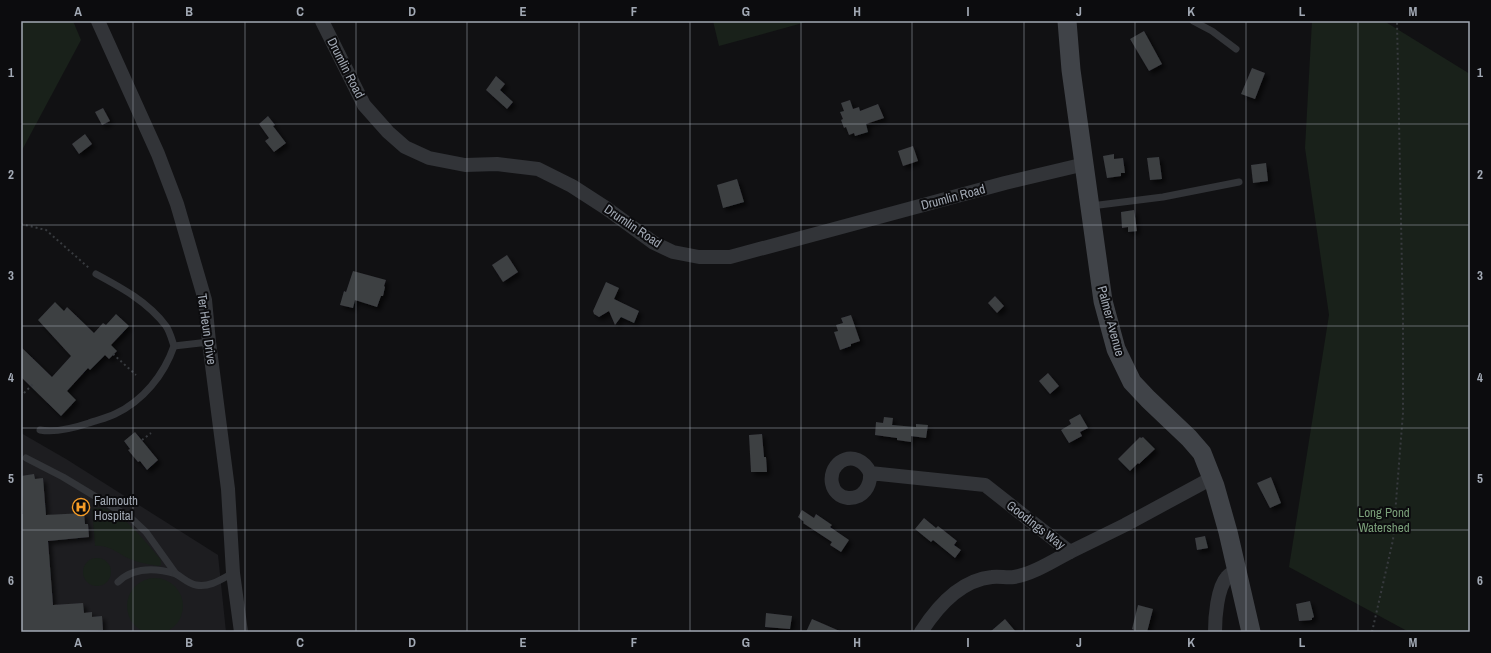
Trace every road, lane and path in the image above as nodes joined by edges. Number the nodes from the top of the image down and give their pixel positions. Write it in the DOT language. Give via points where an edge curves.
graph roads {
  1 [pos="98,21"];
  2 [pos="322,21"];
  3 [pos="1066,21"];
  4 [pos="1193,21"];
  5 [pos="1397,21"];
  6 [pos="1236,49"];
  7 [pos="1084,164"];
  8 [pos="1239,182"];
  9 [pos="1090,206"];
  10 [pos="21,224"];
  11 [pos="96,274"];
  12 [pos="209,342"];
  13 [pos="174,346"];
  14 [pos="113,354"];
  15 [pos="136,376"];
  16 [pos="33,384"];
  17 [pos="24,393"];
  18 [pos="40,430"];
  19 [pos="151,432"];
  20 [pos="142,440"];
  21 [pos="26,458"];
  22 [pos="870,473"];
  23 [pos="1212,478"];
  24 [pos="1070,552"];
  25 [pos="1238,570"];
  26 [pos="233,573"];
  27 [pos="176,574"];
  28 [pos="118,582"];
  29 [pos="241,632"];
  30 [pos="921,632"];
  31 [pos="1215,632"];
  32 [pos="1251,632"];
  33 [pos="1372,632"];
  1 -- 12 [label="street, Ter Heun Drive" via="158,154 177,204 205,300"];
  2 -- 7 [label="street, Drumlin Road" via="364,105 405,148 429,158 465,165 497,164 538,170 572,186 654,243 672,252 699,257 730,257"];
  3 -- 7 [label="main road, Palmer Avenue"];
  4 -- 6 [label="lane"];
  5 -- 33 [label="path" via="1403,413 1393,540"];
  7 -- 9 [label="main road, Palmer Avenue"];
  8 -- 9 [label="lane" via="1163,197"];
  9 -- 23 [label="main road, Palmer Avenue" via="1103,301 1116,349 1132,382 1202,453"];
  10 -- 11 [label="path" via="46,230"];
  11 -- 13 [label="lane" via="127,290 154,313 167,327"];
  12 -- 13 [label="lane"];
  12 -- 26 [label="street, Ter Heun Drive" via="228,489"];
  13 -- 18 [label="lane" via="170,360 160,375 141,398 128,407 80,426"];
  14 -- 15 [label="path"];
  16 -- 17 [label="path"];
  19 -- 20 [label="path"];
  21 -- 27 [label="lane" via="131,518 146,532"];
  22 -- 24 [label="street, Goodings Way" via="985,486"];
  23 -- 24 [label="street, Goodings Way"];
  23 -- 25 [label="main road, Palmer Avenue"];
  24 -- 30 [label="street" via="1024,574 991,577 974,582 939,606"];
  25 -- 31 [label="street" via="1227,576 1222,584"];
  25 -- 32 [label="main road, Palmer Avenue"];
  26 -- 27 [label="lane" via="214,583 200,585 195,585"];
  26 -- 29 [label="street, Ter Heun Drive"];
  27 -- 28 [label="lane" via="164,570 140,570 130,573"];
}
